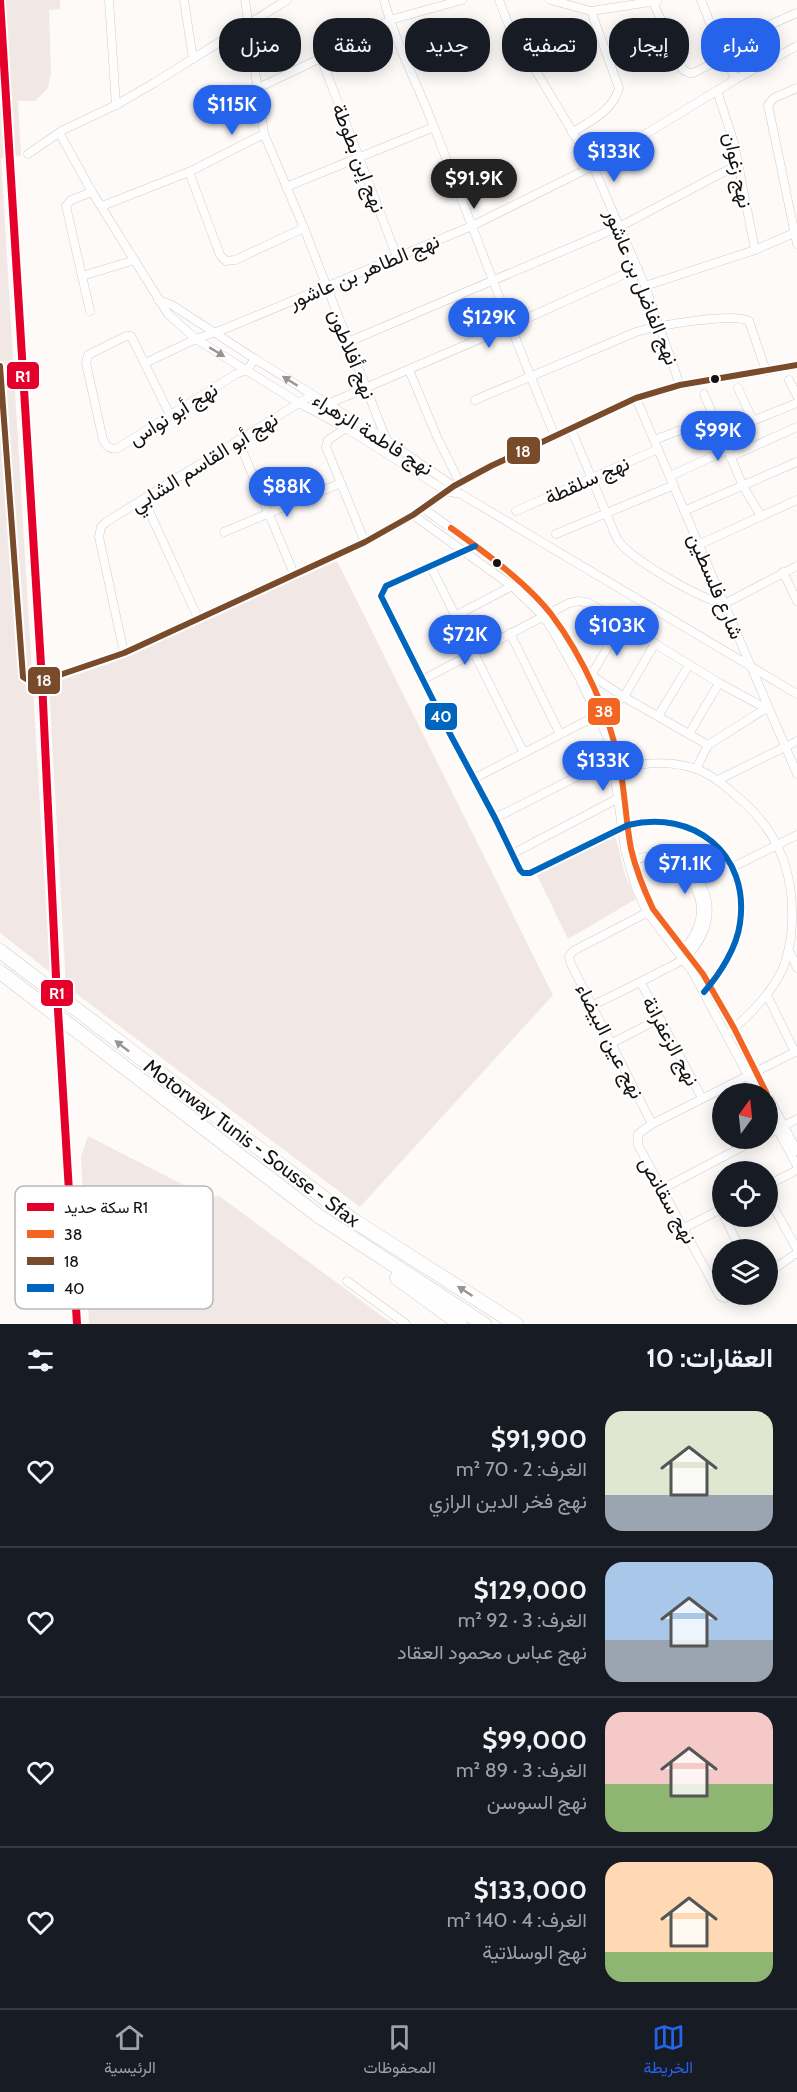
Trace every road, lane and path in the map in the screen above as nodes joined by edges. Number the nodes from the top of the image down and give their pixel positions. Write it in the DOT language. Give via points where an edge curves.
graph roads {
  1 [pos="109,0"];
  2 [pos="184,0"];
  3 [pos="245,0"];
  4 [pos="287,0"];
  5 [pos="384,0"];
  6 [pos="462,0"];
  7 [pos="499,0"];
  8 [pos="550,0"];
  9 [pos="701,0"];
  10 [pos="656,1"];
  11 [pos="591,12"];
  12 [pos="797,13"];
  13 [pos="247,18"];
  14 [pos="259,18"];
  15 [pos="389,18"];
  16 [pos="708,18"];
  17 [pos="393,19"];
  18 [pos="780,20"];
  19 [pos="393,27"];
  20 [pos="219,43"];
  21 [pos="797,46"];
  22 [pos="193,59"];
  23 [pos="313,62"];
  24 [pos="701,69"];
  25 [pos="255,72"];
  26 [pos="326,72"];
  27 [pos="731,72"];
  28 [pos="735,79"];
  29 [pos="258,88"];
  30 [pos="797,88"];
  31 [pos="717,91"];
  32 [pos="116,105"];
  33 [pos="434,127"];
  34 [pos="572,133"];
  35 [pos="60,134"];
  36 [pos="264,134"];
  37 [pos="28,154"];
  38 [pos="358,158"];
  39 [pos="739,164"];
  40 [pos="593,166"];
  41 [pos="189,172"];
  42 [pos="286,187"];
  43 [pos="92,192"];
  44 [pos="102,206"];
  45 [pos="794,222"];
  46 [pos="472,226"];
  47 [pos="619,227"];
  48 [pos="304,228"];
  49 [pos="795,233"];
  50 [pos="797,244"];
  51 [pos="754,250"];
  52 [pos="397,257"];
  53 [pos="135,260"];
  54 [pos="638,268"];
  55 [pos="82,276"];
  56 [pos="492,280"];
  57 [pos="645,286"];
  58 [pos="326,287"];
  59 [pos="158,300"];
  60 [pos="90,311"];
  61 [pos="510,326"];
  62 [pos="659,327"];
  63 [pos="213,332"];
  64 [pos="196,339"];
  65 [pos="348,342"];
  66 [pos="244,352"];
  67 [pos="255,359"];
  68 [pos="145,363"];
  69 [pos="237,364"];
  70 [pos="797,365"];
  71 [pos="0,366"];
  72 [pos="247,370"];
  73 [pos="409,370"];
  74 [pos="766,371"];
  75 [pos="236,374"];
  76 [pos="530,377"];
  77 [pos="789,380"];
  78 [pos="680,385"];
  79 [pos="366,387"];
  80 [pos="738,388"];
  81 [pos="704,394"];
  82 [pos="312,395"];
  83 [pos="797,396"];
  84 [pos="636,398"];
  85 [pos="475,400"];
  86 [pos="299,403"];
  87 [pos="797,403"];
  88 [pos="328,404"];
  89 [pos="170,415"];
  90 [pos="713,418"];
  91 [pos="753,421"];
  92 [pos="355,422"];
  93 [pos="797,427"];
  94 [pos="346,428"];
  95 [pos="571,429"];
  96 [pos="720,435"];
  97 [pos="555,436"];
  98 [pos="238,440"];
  99 [pos="386,440"];
  100 [pos="654,440"];
  101 [pos="3,444"];
  102 [pos="658,449"];
  103 [pos="729,454"];
  104 [pos="797,462"];
  105 [pos="670,476"];
  106 [pos="590,478"];
  107 [pos="341,483"];
  108 [pos="457,484"];
  109 [pos="674,485"];
  110 [pos="744,486"];
  111 [pos="446,491"];
  112 [pos="461,494"];
  113 [pos="144,500"];
  114 [pos="797,500"];
  115 [pos="423,508"];
  116 [pos="516,511"];
  117 [pos="684,511"];
  118 [pos="268,512"];
  119 [pos="605,513"];
  120 [pos="413,515"];
  121 [pos="761,516"];
  122 [pos="224,532"];
  123 [pos="556,534"];
  124 [pos="365,542"];
  125 [pos="698,545"];
  126 [pos="475,546"];
  127 [pos="465,550"];
  128 [pos="797,566"];
  129 [pos="431,567"];
  130 [pos="783,572"];
  131 [pos="294,574"];
  132 [pos="513,586"];
  133 [pos="797,601"];
  134 [pos="724,604"];
  135 [pos="547,615"];
  136 [pos="455,616"];
  137 [pos="198,618"];
  138 [pos="622,623"];
  139 [pos="510,633"];
  140 [pos="655,643"];
  141 [pos="124,653"];
  142 [pos="472,654"];
  143 [pos="689,664"];
  144 [pos="750,664"];
  145 [pos="590,677"];
  146 [pos="422,680"];
  147 [pos="719,683"];
  148 [pos="797,694"];
  149 [pos="624,697"];
  150 [pos="767,709"];
  151 [pos="601,713"];
  152 [pos="658,716"];
  153 [pos="560,734"];
  154 [pos="689,734"];
  155 [pos="797,741"];
  156 [pos="708,745"];
  157 [pos="785,746"];
  158 [pos="524,753"];
  159 [pos="612,759"];
  160 [pos="617,769"];
  161 [pos="696,769"];
  162 [pos="797,774"];
  163 [pos="475,778"];
  164 [pos="718,780"];
  165 [pos="617,800"];
  166 [pos="495,818"];
  167 [pos="625,827"];
  168 [pos="797,835"];
  169 [pos="779,844"];
  170 [pos="512,854"];
  171 [pos="634,860"];
  172 [pos="733,867"];
  173 [pos="637,869"];
  174 [pos="795,892"];
  175 [pos="650,911"];
  176 [pos="0,951"];
  177 [pos="792,954"];
  178 [pos="684,955"];
  179 [pos="797,968"];
  180 [pos="0,973"];
  181 [pos="641,983"];
  182 [pos="707,989"];
  183 [pos="766,995"];
  184 [pos="591,1006"];
  185 [pos="659,1019"];
  186 [pos="731,1031"];
  187 [pos="610,1044"];
  188 [pos="796,1051"];
  189 [pos="752,1074"];
  190 [pos="755,1083"];
  191 [pos="758,1083"];
  192 [pos="702,1098"];
  193 [pos="797,1119"];
  194 [pos="778,1122"];
  195 [pos="652,1124"];
  196 [pos="778,1124"];
  197 [pos="780,1127"];
  198 [pos="738,1149"];
  199 [pos="797,1151"];
  200 [pos="797,1166"];
  201 [pos="797,1170"];
  202 [pos="778,1180"];
  203 [pos="662,1189"];
  204 [pos="778,1215"];
  205 [pos="712,1216"];
  206 [pos="684,1228"];
  207 [pos="797,1249"];
  208 [pos="797,1253"];
  209 [pos="778,1265"];
  210 [pos="347,1281"];
  211 [pos="712,1281"];
  212 [pos="406,1324"];
  213 [pos="460,1324"];
  214 [pos="484,1324"];
  215 [pos="516,1324"];
  1 -- 32 [label="street"];
  2 -- 22 [label="street"];
  3 -- 13 [label="street, نهج أفلاطون"];
  4 -- 14 [label="street"];
  5 -- 15 [label="street"];
  6 -- 17 [label="street"];
  7 -- 34 [label="street, نهج الفاضل بن عاشور" via="509,26"];
  8 -- 11 [label="street"];
  9 -- 16 [label="street"];
  10 -- 11 [label="street"];
  10 -- 24 [label="street" via="683,70 693,73"];
  11 -- 34 [label="street" via="619,88 609,108"];
  12 -- 18 [label="street"];
  19 -- 33 [label="street"];
  20 -- 22 [label="street"];
  21 -- 28 [label="street, نهج الطاهر بن عاشور"];
  22 -- 32 [label="street"];
  23 -- 29 [label="street"];
  25 -- 29 [label="street, نهج أفلاطون"];
  26 -- 38 [label="street, نهج إبن بطوطة"];
  27 -- 28 [label="street"];
  28 -- 31 [label="street, نهج الطاهر بن عاشور"];
  29 -- 36 [label="street, نهج أفلاطون"];
  30 -- 45 [label="street" via="774,98 768,105"];
  31 -- 39 [label="street, نهج زغوان"];
  31 -- 40 [label="street, نهج الطاهر بن عاشور"];
  32 -- 35 [label="street"];
  33 -- 38 [label="street"];
  33 -- 46 [label="street"];
  34 -- 40 [label="street, نهج الفاضل بن عاشور"];
  35 -- 37 [label="street"];
  35 -- 43 [label="street, نهج فاطمة الزهراء"];
  36 -- 41 [label="street"];
  36 -- 42 [label="street, نهج أفلاطون"];
  38 -- 42 [label="street"];
  38 -- 52 [label="street, نهج إبن بطوطة"];
  39 -- 47 [label="street"];
  39 -- 51 [label="street, نهج زغوان"];
  40 -- 46 [label="street, نهج الطاهر بن عاشور"];
  40 -- 47 [label="street, نهج الفاضل بن عاشور"];
  41 -- 44 [label="street"];
  41 -- 48 [label="street" via="220,255 226,261"];
  42 -- 48 [label="street, نهج أفلاطون"];
  43 -- 44 [label="street, نهج فاطمة الزهراء"];
  43 -- 55 [label="street" via="66,206"];
  44 -- 53 [label="street, نهج فاطمة الزهراء"];
  45 -- 49 [label="street"];
  46 -- 52 [label="street, نهج الطاهر بن عاشور"];
  46 -- 56 [label="street"];
  47 -- 54 [label="street, نهج الفاضل بن عاشور"];
  47 -- 56 [label="street"];
  48 -- 58 [label="street, نهج أفلاطون"];
  49 -- 50 [label="street"];
  49 -- 51 [label="street"];
  51 -- 57 [label="street"];
  52 -- 58 [label="street, نهج الطاهر بن عاشور"];
  53 -- 55 [label="street"];
  53 -- 59 [label="street, نهج فاطمة الزهراء"];
  54 -- 57 [label="street, نهج الفاضل بن عاشور"];
  54 -- 61 [label="street"];
  55 -- 60 [label="street"];
  56 -- 61 [label="street"];
  56 -- 65 [label="street"];
  57 -- 62 [label="street, نهج الفاضل بن عاشور"];
  58 -- 63 [label="street, نهج الطاهر بن عاشور"];
  58 -- 65 [label="street, نهج أفلاطون"];
  59 -- 63 [label="street, نهج فاطمة الزهراء"];
  59 -- 64 [label="street, نهج فاطمة الزهراء" via="168,315"];
  61 -- 73 [label="street"];
  61 -- 76 [label="street"];
  62 -- 74 [label="street" via="745,318 752,325"];
  62 -- 76 [label="street" via="636,332"];
  62 -- 78 [label="street, نهج الفاضل بن عاشور"];
  63 -- 64 [label="street, نهج الطاهر بن عاشور"];
  63 -- 66 [label="street, نهج فاطمة الزهراء"];
  64 -- 68 [label="street, نهج الطاهر بن عاشور"];
  64 -- 69 [label="street, نهج فاطمة الزهراء, one-way"];
  65 -- 79 [label="street, نهج أفلاطون"];
  66 -- 67 [label="street, نهج فاطمة الزهراء"];
  66 -- 69 [label="street"];
  67 -- 72 [label="street"];
  82 -- 67 [label="street, نهج فاطمة الزهراء, one-way"];
  68 -- 89 [label="street"];
  68 -- 89 [label="street, نهج أبو نواس" via="131,336 87,357 103,440 109,448 118,448"];
  69 -- 72 [label="street, نهج فاطمة الزهراء"];
  69 -- 75 [label="street"];
  70 -- 74 [label="street"];
  71 -- 101 [label="street"];
  72 -- 75 [label="street, نهج أبو نواس"];
  72 -- 86 [label="street, نهج فاطمة الزهراء"];
  73 -- 79 [label="street"];
  73 -- 108 [label="street"];
  74 -- 78 [label="street"];
  75 -- 89 [label="street, نهج أبو نواس"];
  76 -- 85 [label="street"];
  76 -- 97 [label="street"];
  77 -- 83 [label="street"];
  78 -- 84 [label="street"];
  79 -- 88 [label="street"];
  79 -- 99 [label="street, نهج أفلاطون"];
  80 -- 91 [label="street"];
  81 -- 90 [label="street"];
  82 -- 86 [label="street, نهج أبو القاسم الشابي"];
  82 -- 88 [label="street, نهج فاطمة الزهراء"];
  84 -- 95 [label="street"];
  84 -- 100 [label="street, شارع فلسطين"];
  86 -- 94 [label="street, نهج فاطمة الزهراء"];
  86 -- 98 [label="street, نهج أبو القاسم الشابي"];
  87 -- 91 [label="street"];
  88 -- 92 [label="street, نهج فاطمة الزهراء"];
  90 -- 96 [label="street"];
  90 -- 100 [label="street"];
  91 -- 96 [label="street"];
  92 -- 94 [label="street"];
  92 -- 99 [label="street, نهج فاطمة الزهراء"];
  93 -- 103 [label="street"];
  94 -- 107 [label="street" via="328,440 326,447"];
  94 -- 111 [label="street, نهج فاطمة الزهراء"];
  95 -- 97 [label="street"];
  95 -- 106 [label="street"];
  96 -- 103 [label="street"];
  97 -- 108 [label="street"];
  98 -- 113 [label="street, نهج أبو القاسم الشابي"];
  98 -- 118 [label="street"];
  99 -- 108 [label="street, نهج فاطمة الزهراء"];
  100 -- 102 [label="street, شارع فلسطين"];
  101 -- 141 [label="street" via="23,677 48,680"];
  102 -- 105 [label="street, شارع فلسطين"];
  102 -- 106 [label="street, نهج سلقطة"];
  103 -- 105 [label="street"];
  103 -- 110 [label="street"];
  104 -- 110 [label="street"];
  105 -- 109 [label="street, شارع فلسطين"];
  106 -- 116 [label="street, نهج سلقطة"];
  106 -- 119 [label="street"];
  107 -- 118 [label="street"];
  107 -- 124 [label="street"];
  108 -- 111 [label="street"];
  108 -- 112 [label="street, نهج فاطمة الزهراء"];
  109 -- 117 [label="street, شارع فلسطين"];
  109 -- 119 [label="street"];
  110 -- 117 [label="street"];
  110 -- 121 [label="street"];
  111 -- 112 [label="street, نهج فاطمة الزهراء"];
  111 -- 115 [label="street"];
  112 -- 144 [label="street"];
  113 -- 137 [label="street"];
  113 -- 141 [label="street, نهج أبو القاسم الشابي" via="106,522 99,532"];
  114 -- 121 [label="street"];
  115 -- 120 [label="street"];
  115 -- 126 [label="street"];
  117 -- 125 [label="street, شارع فلسطين"];
  118 -- 122 [label="street"];
  118 -- 131 [label="street"];
  119 -- 123 [label="street"];
  119 -- 134 [label="street" via="623,549 632,556 708,600"];
  120 -- 124 [label="street"];
  120 -- 127 [label="street"];
  121 -- 125 [label="street"];
  124 -- 131 [label="street"];
  125 -- 134 [label="street, شارع فلسطين"];
  126 -- 127 [label="street"];
  126 -- 135 [label="street" via="511,575"];
  127 -- 129 [label="street"];
  127 -- 132 [label="street"];
  128 -- 130 [label="street"];
  129 -- 136 [label="street"];
  129 -- 146 [label="street" via="386,586 381,596"];
  130 -- 133 [label="street"];
  130 -- 134 [label="street"];
  131 -- 137 [label="street"];
  132 -- 135 [label="street"];
  132 -- 136 [label="street"];
  134 -- 144 [label="street, شارع فلسطين"];
  135 -- 138 [label="street" via="569,603 590,603"];
  135 -- 139 [label="street"];
  135 -- 145 [label="street"];
  135 -- 151 [label="street"];
  136 -- 142 [label="street"];
  137 -- 141 [label="street"];
  138 -- 140 [label="street"];
  138 -- 145 [label="street"];
  139 -- 142 [label="street"];
  139 -- 153 [label="street"];
  140 -- 143 [label="street"];
  140 -- 149 [label="street"];
  142 -- 146 [label="street"];
  142 -- 158 [label="street"];
  143 -- 147 [label="street"];
  143 -- 152 [label="street"];
  144 -- 148 [label="street"];
  144 -- 150 [label="street, شارع فلسطين"];
  145 -- 149 [label="street"];
  145 -- 151 [label="street"];
  146 -- 163 [label="street"];
  147 -- 150 [label="street"];
  147 -- 154 [label="street"];
  149 -- 151 [label="street"];
  149 -- 152 [label="street"];
  150 -- 156 [label="street"];
  150 -- 157 [label="street, شارع فلسطين"];
  151 -- 153 [label="street"];
  151 -- 159 [label="street"];
  151 -- 160 [label="street"];
  152 -- 154 [label="street"];
  153 -- 158 [label="street"];
  154 -- 156 [label="street"];
  155 -- 157 [label="street"];
  156 -- 161 [label="street"];
  157 -- 162 [label="street, شارع فلسطين"];
  157 -- 164 [label="street"];
  158 -- 163 [label="street"];
  159 -- 160 [label="street"];
  159 -- 166 [label="street"];
  160 -- 161 [label="street" via="656,763"];
  160 -- 165 [label="street"];
  160 -- 167 [label="street"];
  161 -- 164 [label="street"];
  163 -- 166 [label="street"];
  164 -- 169 [label="street" via="745,802"];
  165 -- 167 [label="street"];
  165 -- 170 [label="street"];
  166 -- 170 [label="street"];
  167 -- 170 [label="street" via="530,873 520,870"];
  167 -- 171 [label="street"];
  167 -- 172 [label="street" via="657,820 688,827 720,849"];
  167 -- 175 [label="street" via="629,866"];
  168 -- 169 [label="street"];
  169 -- 172 [label="street"];
  169 -- 174 [label="street"];
  171 -- 173 [label="street"];
  171 -- 178 [label="street" via="650,855 671,858 699,880 705,892 707,919 701,936"];
  172 -- 182 [label="street" via="739,885 740,925 725,961"];
  173 -- 175 [label="street"];
  173 -- 178 [label="street" via="651,864 667,865 681,872 699,894 701,916"];
  174 -- 177 [label="street"];
  175 -- 178 [label="street"];
  175 -- 184 [label="street, نهج عين البيضاء" via="573,951 569,957"];
  215 -- 176 [label="highway, Motorway Tunis - Sousse - Sfax, one-way" via="345,1214"];
  177 -- 179 [label="street"];
  177 -- 183 [label="street"];
  178 -- 181 [label="street" via="676,964"];
  178 -- 182 [label="street"];
  180 -- 213 [label="highway" via="330,1231"];
  180 -- 214 [label="highway, Motorway Tunis - Sousse - Sfax" via="320,1217"];
  181 -- 184 [label="street"];
  181 -- 185 [label="street, نهج الزعفرانة"];
  182 -- 186 [label="street"];
  183 -- 186 [label="street"];
  183 -- 188 [label="street"];
  184 -- 187 [label="street, نهج عين البيضاء"];
  185 -- 187 [label="street"];
  185 -- 192 [label="street, نهج الزعفرانة"];
  186 -- 189 [label="street"];
  187 -- 195 [label="street, نهج عين البيضاء"];
  188 -- 189 [label="street"];
  189 -- 190 [label="street"];
  189 -- 191 [label="street"];
  189 -- 192 [label="street"];
  192 -- 195 [label="street"];
  193 -- 197 [label="street"];
  194 -- 197 [label="street"];
  195 -- 203 [label="street, نهج سقانص" via="638,1134 638,1145"];
  196 -- 197 [label="street"];
  197 -- 199 [label="street"];
  197 -- 200 [label="street"];
  198 -- 203 [label="street"];
  201 -- 202 [label="street"];
  203 -- 206 [label="street, نهج سقانص"];
  204 -- 207 [label="street"];
  205 -- 206 [label="street"];
  206 -- 211 [label="street, نهج سقانص"];
  208 -- 209 [label="street"];
  210 -- 212 [label="street"];
}
